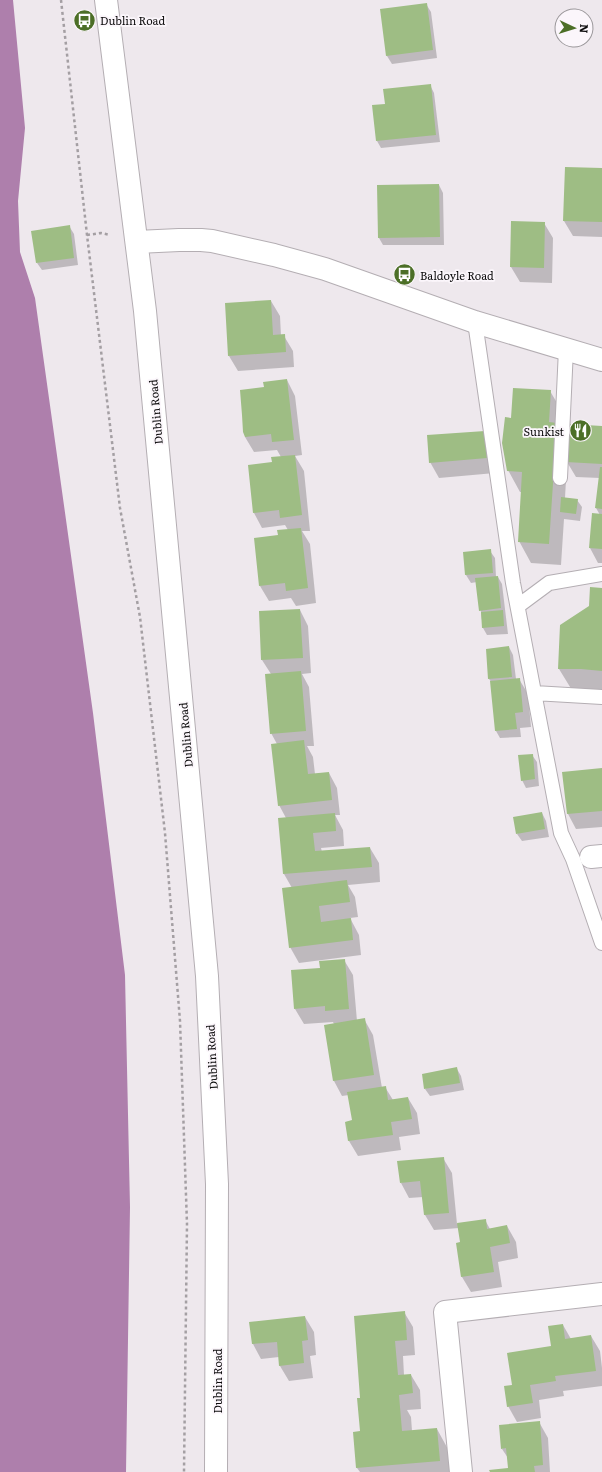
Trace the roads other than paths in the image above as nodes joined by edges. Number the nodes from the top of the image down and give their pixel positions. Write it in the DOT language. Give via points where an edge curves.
graph roads {
  1 [pos="106,0"];
  2 [pos="137,242"];
  3 [pos="475,322"];
  4 [pos="566,349"];
  5 [pos="602,360"];
  6 [pos="560,478"];
  7 [pos="602,574"];
  8 [pos="518,606"];
  9 [pos="534,693"];
  10 [pos="602,697"];
  11 [pos="602,943"];
  12 [pos="602,1294"];
  13 [pos="216,1472"];
  14 [pos="461,1472"];
  1 -- 2 [label="main road, Dublin Road"];
  2 -- 3 [label="main road" via="201,240 267,253 325,269"];
  2 -- 13 [label="main road, Dublin Road" via="208,990 217,1184"];
  3 -- 4 [label="main road"];
  3 -- 8 [label="lane"];
  4 -- 5 [label="main road"];
  4 -- 6 [label="lane"];
  7 -- 8 [label="lane" via="549,583"];
  8 -- 9 [label="lane"];
  9 -- 10 [label="lane"];
  9 -- 11 [label="lane" via="561,833 573,859"];
  12 -- 14 [label="main road" via="445,1312"];
}
